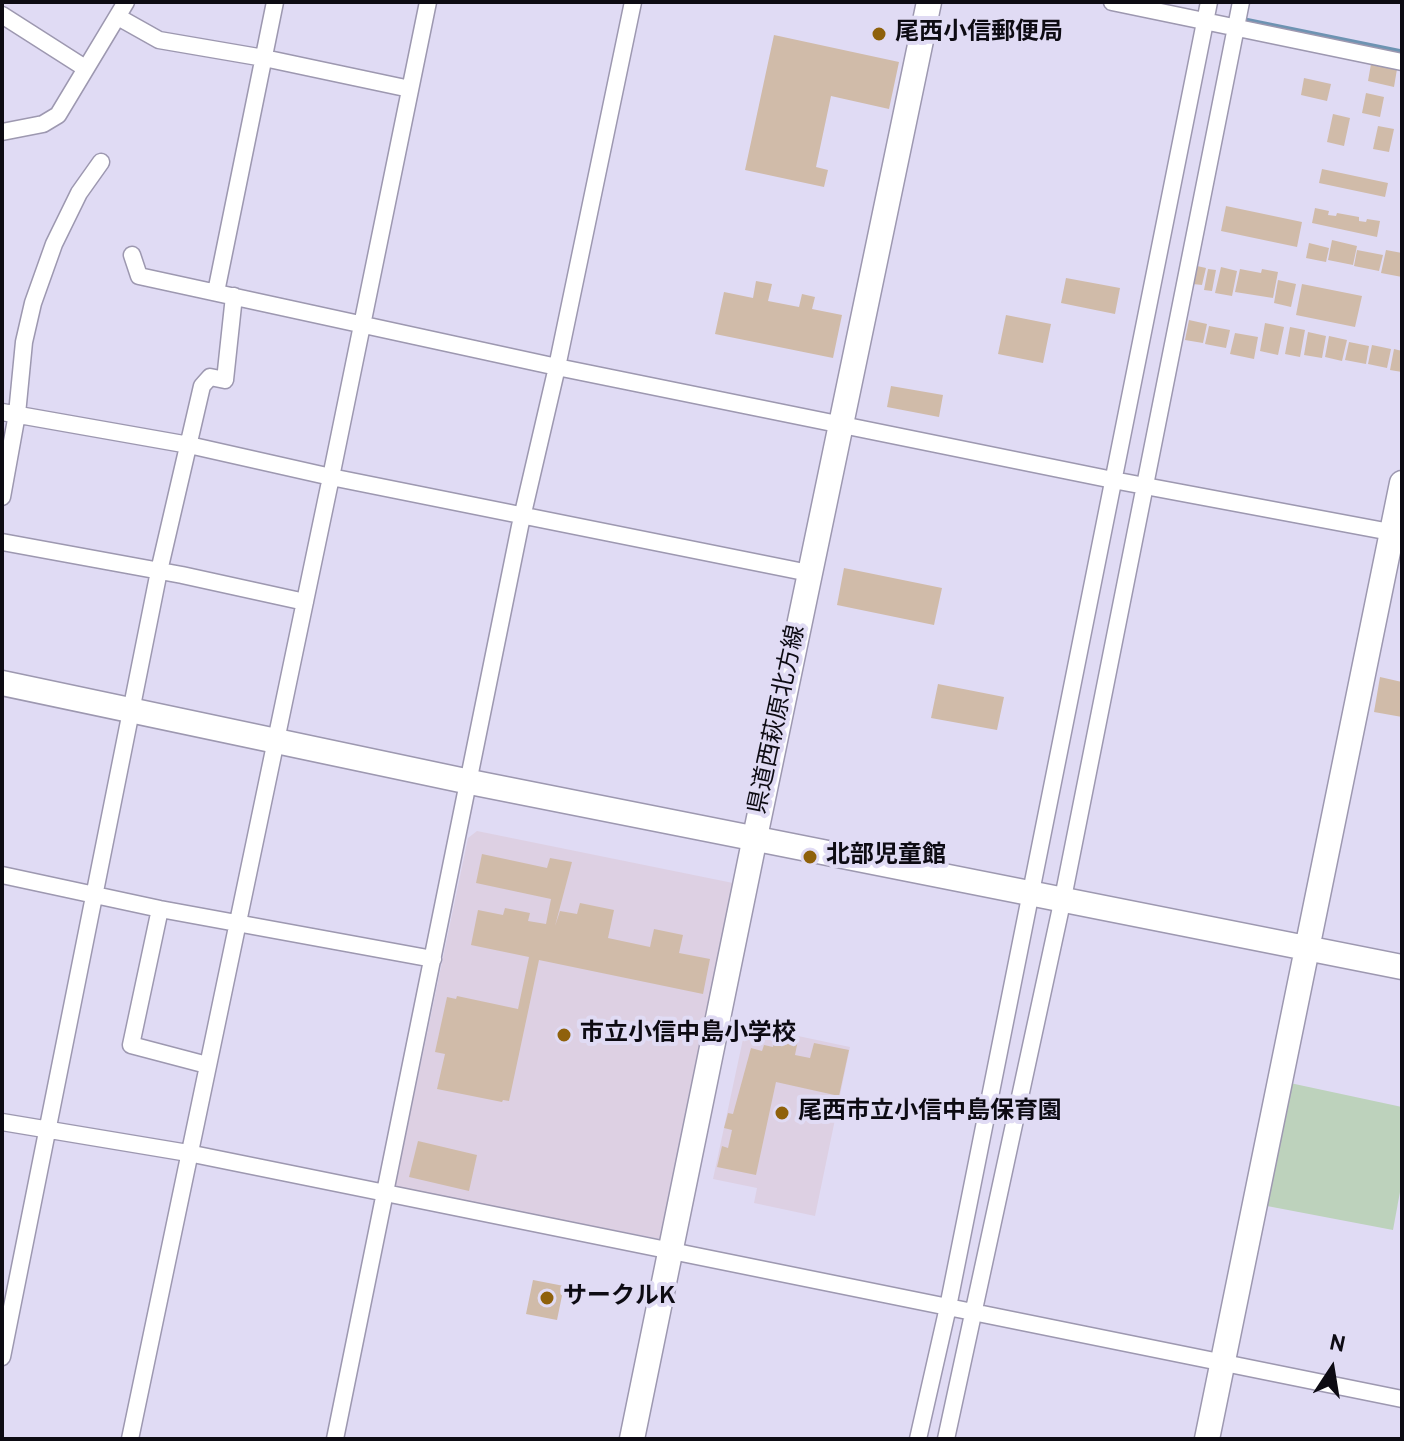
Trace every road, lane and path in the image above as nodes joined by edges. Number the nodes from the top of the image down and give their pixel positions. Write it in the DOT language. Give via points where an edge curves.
graph roads {
  1 [pos="275,2"];
  2 [pos="428,2"];
  3 [pos="633,2"];
  4 [pos="929,2"];
  5 [pos="1112,2"];
  6 [pos="1209,2"];
  7 [pos="1241,2"];
  8 [pos="122,9"];
  9 [pos="2,15"];
  10 [pos="1204,22"];
  11 [pos="1236,28"];
  12 [pos="264,58"];
  13 [pos="1402,62"];
  14 [pos="85,68"];
  15 [pos="410,89"];
  16 [pos="2,132"];
  17 [pos="101,162"];
  18 [pos="132,255"];
  19 [pos="216,292"];
  20 [pos="234,296"];
  21 [pos="362,324"];
  22 [pos="557,367"];
  23 [pos="10,413"];
  24 [pos="842,425"];
  25 [pos="189,445"];
  26 [pos="331,477"];
  27 [pos="1113,480"];
  28 [pos="1402,483"];
  29 [pos="1143,485"];
  30 [pos="2,497"];
  31 [pos="523,515"];
  32 [pos="1397,533"];
  33 [pos="2,542"];
  34 [pos="159,571"];
  35 [pos="809,573"];
  36 [pos="305,602"];
  37 [pos="2,683"];
  38 [pos="130,711"];
  39 [pos="275,739"];
  40 [pos="470,782"];
  41 [pos="755,837"];
  42 [pos="2,875"];
  43 [pos="96,894"];
  44 [pos="1031,895"];
  45 [pos="1063,898"];
  46 [pos="160,909"];
  47 [pos="237,923"];
  48 [pos="1306,947"];
  49 [pos="433,959"];
  50 [pos="1402,967"];
  51 [pos="207,1065"];
  52 [pos="2,1122"];
  53 [pos="47,1130"];
  54 [pos="188,1153"];
  55 [pos="386,1194"];
  56 [pos="671,1251"];
  57 [pos="948,1307"];
  58 [pos="975,1312"];
  59 [pos="2,1357"];
  60 [pos="1224,1363"];
  61 [pos="1402,1399"];
  62 [pos="130,1439"];
  63 [pos="335,1439"];
  64 [pos="632,1439"];
  65 [pos="918,1439"];
  66 [pos="946,1439"];
  67 [pos="1207,1439"];
  1 -- 12 [label="street"];
  2 -- 15 [label="street"];
  3 -- 22 [label="street"];
  4 -- 24 [label="street, 県道西萩原北方線"];
  5 -- 10 [label="street"];
  6 -- 10 [label="street"];
  7 -- 11 [label="street"];
  8 -- 12 [label="street" via="159,40"];
  8 -- 14 [label="street"];
  9 -- 14 [label="street"];
  10 -- 11 [label="street"];
  10 -- 27 [label="street"];
  11 -- 13 [label="street"];
  11 -- 29 [label="street"];
  12 -- 15 [label="street"];
  12 -- 19 [label="street"];
  14 -- 16 [label="street" via="58,115 43,124"];
  15 -- 21 [label="street"];
  17 -- 23 [label="street" via="54,244 33,303"];
  18 -- 19 [label="street" via="139,276"];
  19 -- 20 [label="street"];
  20 -- 21 [label="street"];
  20 -- 25 [label="street" via="225,380 210,377 202,386"];
  21 -- 22 [label="street"];
  21 -- 26 [label="street"];
  22 -- 24 [label="street"];
  22 -- 31 [label="street"];
  23 -- 25 [label="street"];
  23 -- 30 [label="street"];
  24 -- 27 [label="street"];
  24 -- 35 [label="street, 県道西萩原北方線"];
  25 -- 26 [label="street"];
  25 -- 34 [label="street"];
  26 -- 31 [label="street"];
  26 -- 36 [label="street"];
  27 -- 29 [label="street"];
  27 -- 44 [label="street"];
  28 -- 32 [label="street"];
  29 -- 32 [label="street"];
  29 -- 45 [label="street"];
  31 -- 35 [label="street"];
  31 -- 40 [label="street"];
  32 -- 48 [label="street"];
  33 -- 34 [label="street"];
  34 -- 36 [label="street"];
  34 -- 38 [label="street"];
  35 -- 41 [label="street, 県道西萩原北方線"];
  36 -- 39 [label="street"];
  37 -- 38 [label="street"];
  38 -- 39 [label="street"];
  38 -- 43 [label="street"];
  39 -- 40 [label="street"];
  39 -- 47 [label="street"];
  40 -- 41 [label="street"];
  40 -- 49 [label="street"];
  41 -- 44 [label="street"];
  41 -- 56 [label="street, 県道西萩原北方線"];
  42 -- 43 [label="street"];
  43 -- 46 [label="street"];
  43 -- 53 [label="street"];
  44 -- 45 [label="street"];
  44 -- 57 [label="street"];
  45 -- 48 [label="street"];
  45 -- 58 [label="street"];
  46 -- 47 [label="street"];
  46 -- 51 [label="street" via="131,1045"];
  47 -- 49 [label="street"];
  47 -- 51 [label="street"];
  48 -- 50 [label="street"];
  48 -- 60 [label="street"];
  49 -- 55 [label="street"];
  51 -- 54 [label="street"];
  52 -- 53 [label="street"];
  53 -- 54 [label="street"];
  53 -- 59 [label="street"];
  54 -- 55 [label="street"];
  54 -- 62 [label="street"];
  55 -- 56 [label="street"];
  55 -- 63 [label="street"];
  56 -- 57 [label="street"];
  56 -- 64 [label="street, 県道西萩原北方線"];
  57 -- 58 [label="street"];
  57 -- 65 [label="street"];
  58 -- 60 [label="street"];
  58 -- 66 [label="street"];
  60 -- 61 [label="street"];
  60 -- 67 [label="street"];
}
